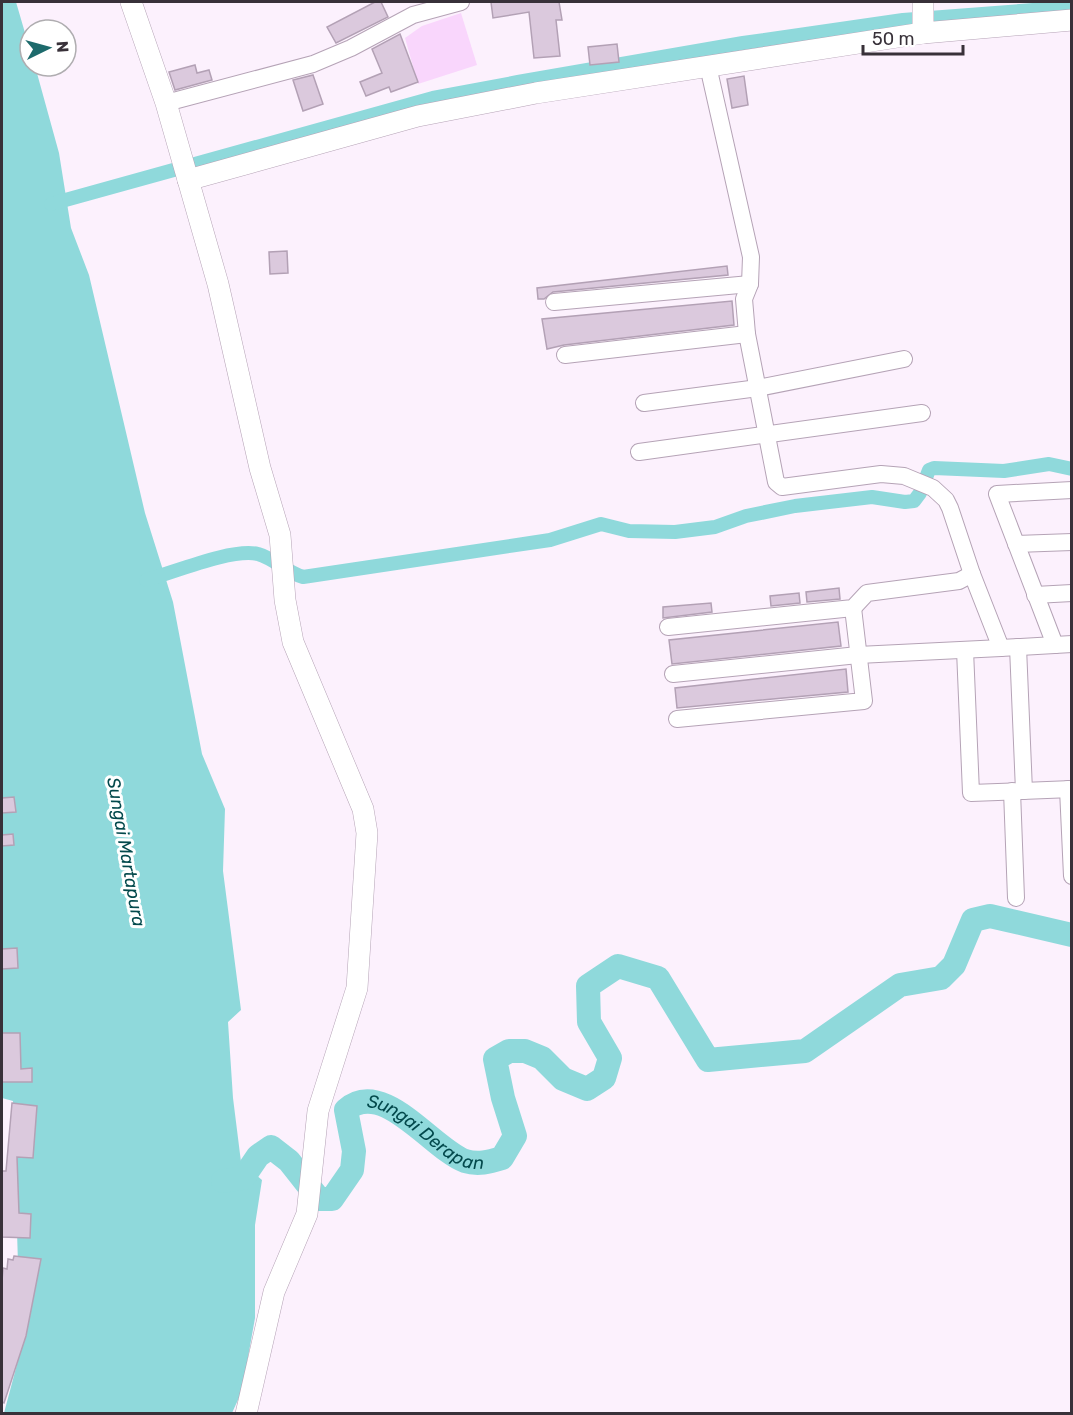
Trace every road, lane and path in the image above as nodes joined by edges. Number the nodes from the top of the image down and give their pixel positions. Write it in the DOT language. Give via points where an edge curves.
graph roads {
  1 [pos="131,2"];
  2 [pos="461,2"];
  3 [pos="923,2"];
  4 [pos="1071,20"];
  5 [pos="923,29"];
  6 [pos="708,66"];
  7 [pos="166,103"];
  8 [pos="185,170"];
  9 [pos="750,284"];
  10 [pos="554,302"];
  11 [pos="747,334"];
  12 [pos="565,355"];
  13 [pos="904,359"];
  14 [pos="758,388"];
  15 [pos="644,403"];
  16 [pos="922,413"];
  17 [pos="767,435"];
  18 [pos="639,452"];
  19 [pos="1071,490"];
  20 [pos="1071,542"];
  21 [pos="1016,544"];
  22 [pos="972,574"];
  23 [pos="1071,593"];
  24 [pos="1035,595"];
  25 [pos="853,608"];
  26 [pos="668,627"];
  27 [pos="1063,645"];
  28 [pos="1018,647"];
  29 [pos="1001,648"];
  30 [pos="965,650"];
  31 [pos="858,655"];
  32 [pos="673,674"];
  33 [pos="677,719"];
  34 [pos="1070,789"];
  35 [pos="1018,791"];
  36 [pos="1071,876"];
  37 [pos="1016,898"];
  38 [pos="246,1413"];
  1 -- 7 [label="street"];
  2 -- 7 [label="street" via="412,15 323,60"];
  3 -- 5 [label="street"];
  4 -- 5 [label="street"];
  5 -- 6 [label="street"];
  6 -- 8 [label="street" via="418,116"];
  6 -- 9 [label="street" via="751,257"];
  7 -- 8 [label="street"];
  8 -- 38 [label="street" via="218,284 284,559 285,600 293,642 363,809 367,833 360,972 318,1111 307,1214 274,1292"];
  9 -- 10 [label="street"];
  9 -- 11 [label="street" via="744,299"];
  11 -- 12 [label="street"];
  11 -- 14 [label="street"];
  13 -- 14 [label="street"];
  14 -- 15 [label="street"];
  14 -- 17 [label="street"];
  16 -- 17 [label="street"];
  17 -- 18 [label="street"];
  17 -- 22 [label="street" via="776,482 782,487 881,474 922,482 946,500"];
  19 -- 21 [label="street" via="997,494"];
  20 -- 21 [label="street"];
  21 -- 24 [label="street"];
  22 -- 25 [label="street" via="959,581 867,593"];
  22 -- 29 [label="street"];
  23 -- 24 [label="street"];
  24 -- 27 [label="street"];
  25 -- 26 [label="street"];
  25 -- 31 [label="street"];
  27 -- 28 [label="street"];
  28 -- 29 [label="street"];
  28 -- 35 [label="street"];
  29 -- 30 [label="street"];
  30 -- 31 [label="street"];
  30 -- 35 [label="street" via="971,793"];
  31 -- 32 [label="street"];
  31 -- 33 [label="street" via="864,701"];
  34 -- 35 [label="street"];
  34 -- 36 [label="street"];
  35 -- 37 [label="street"];
}
